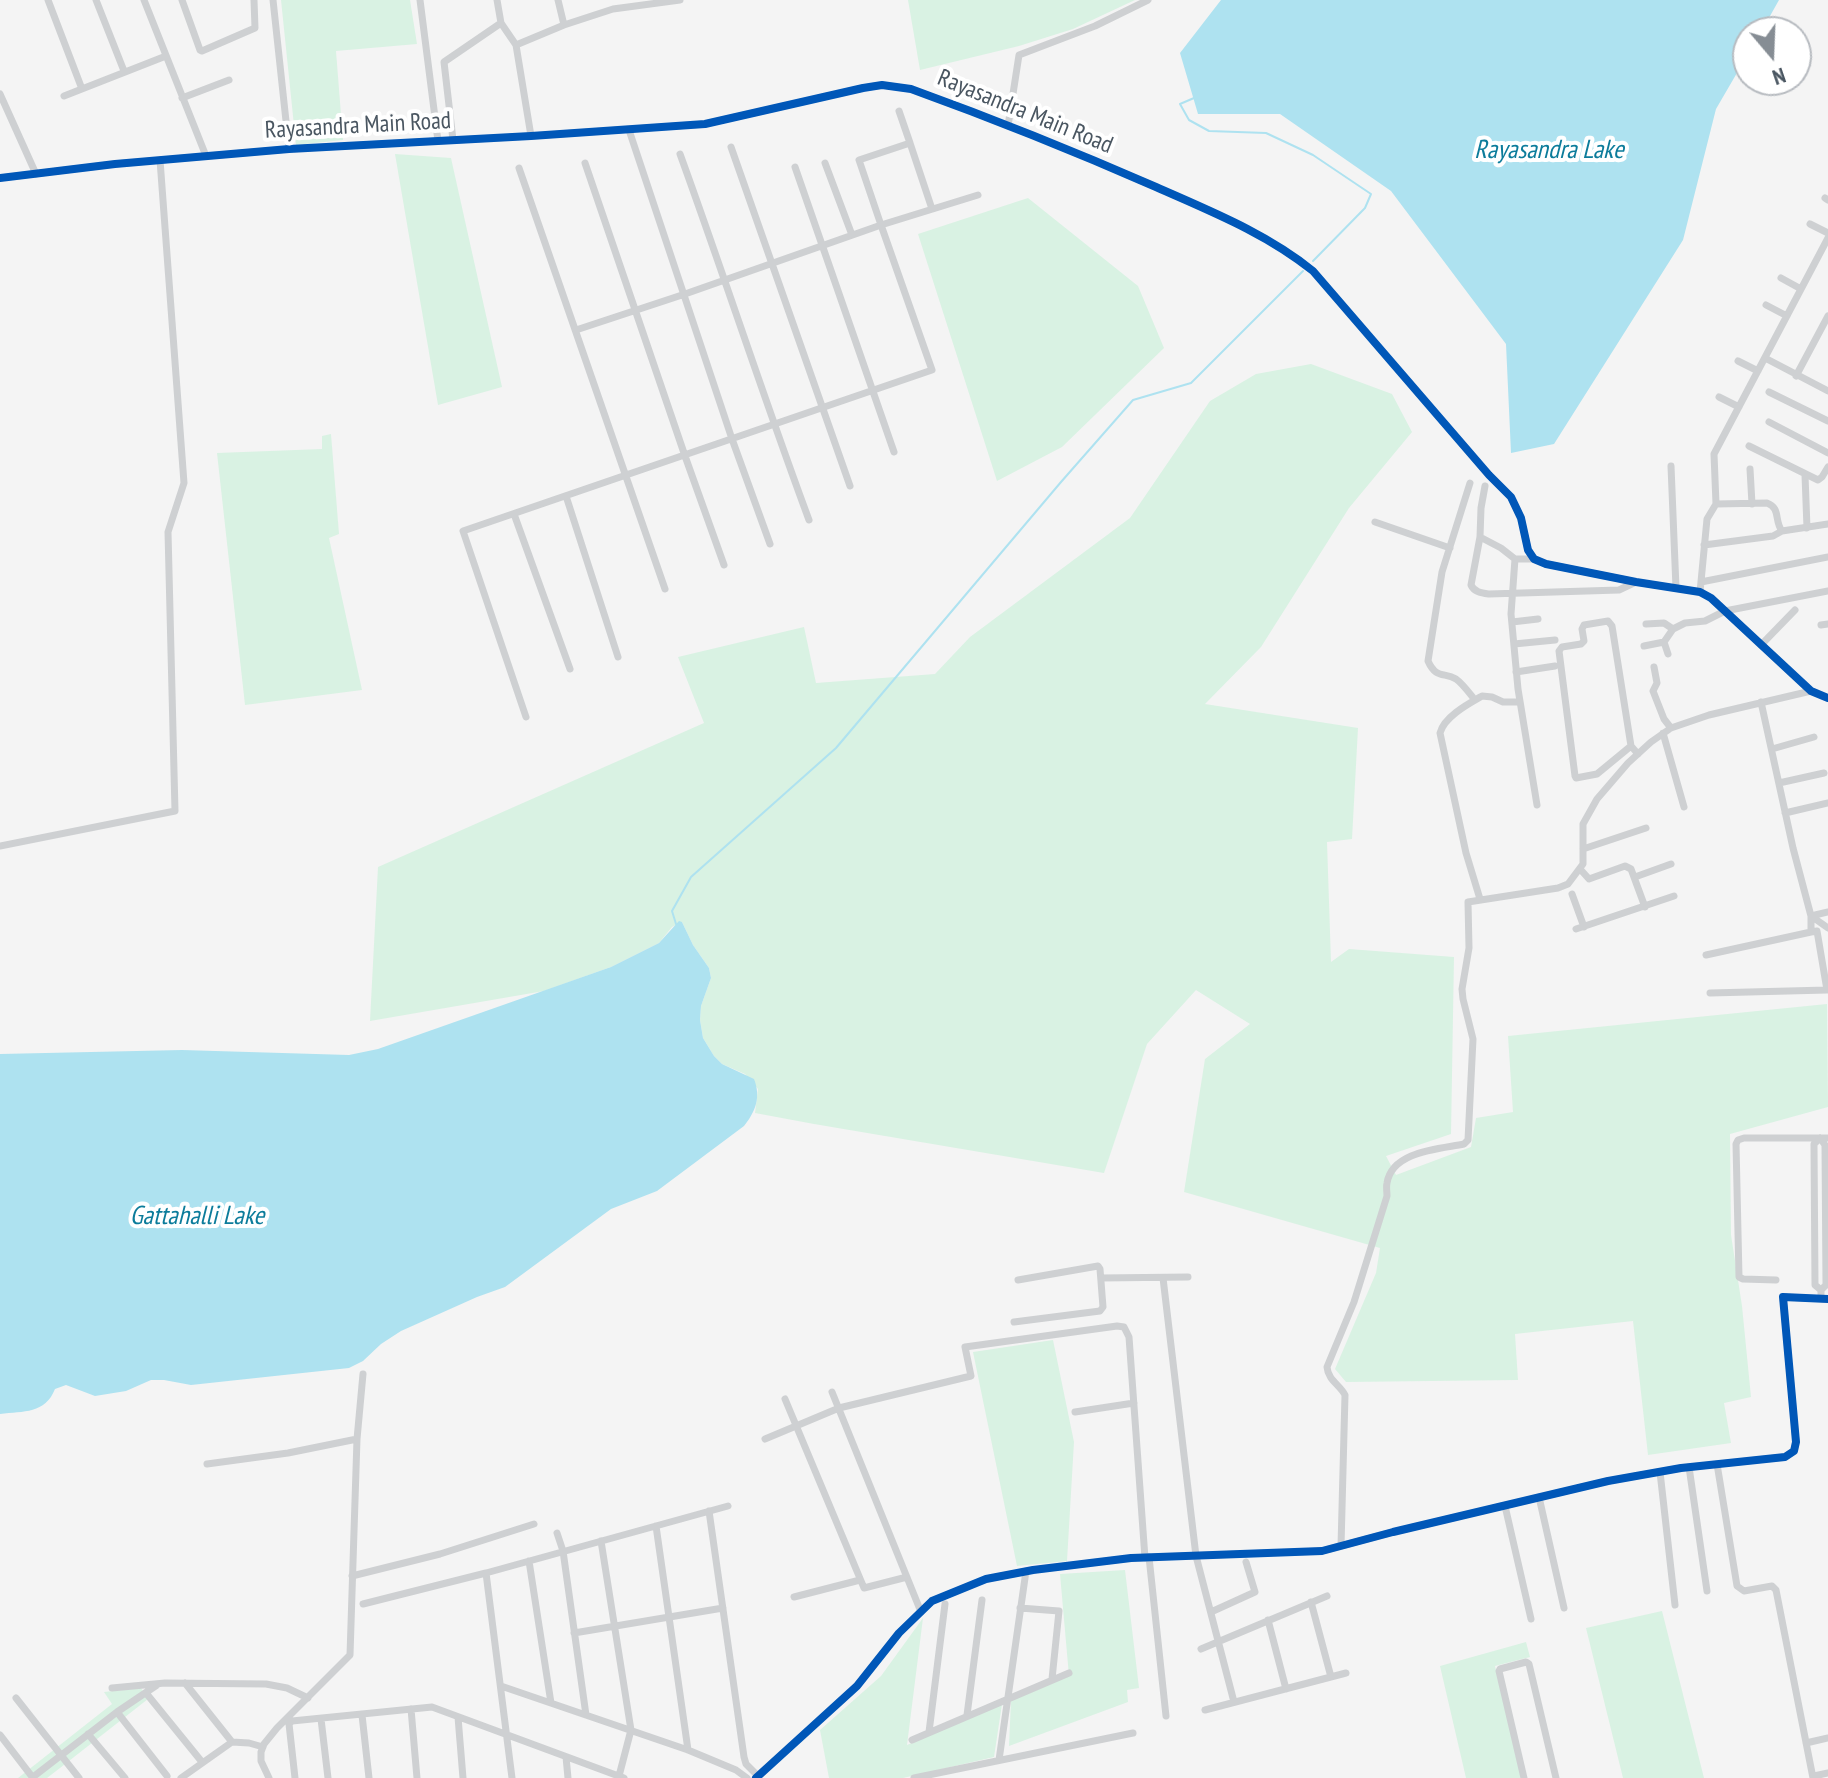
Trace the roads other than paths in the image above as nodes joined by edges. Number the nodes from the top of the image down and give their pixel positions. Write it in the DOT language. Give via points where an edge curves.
graph roads {
  1 [pos="48,0"];
  2 [pos="96,0"];
  3 [pos="144,0"];
  4 [pos="182,0"];
  5 [pos="420,0"];
  6 [pos="497,0"];
  7 [pos="558,0"];
  8 [pos="680,0"];
  9 [pos="1148,0"];
  10 [pos="273,1"];
  11 [pos="255,2"];
  12 [pos="635,2"];
  13 [pos="274,14"];
  14 [pos="255,17"];
  15 [pos="501,23"];
  16 [pos="564,25"];
  17 [pos="516,45"];
  18 [pos="166,56"];
  19 [pos="124,71"];
  20 [pos="229,80"];
  21 [pos="82,89"];
  22 [pos="0,94"];
  23 [pos="64,96"];
  24 [pos="182,98"];
  25 [pos="899,111"];
  26 [pos="1008,126"];
  27 [pos="629,130"];
  28 [pos="531,136"];
  29 [pos="453,140"];
  30 [pos="438,141"];
  31 [pos="910,143"];
  32 [pos="731,147"];
  33 [pos="289,149"];
  34 [pos="680,154"];
  35 [pos="206,156"];
  36 [pos="160,160"];
  37 [pos="585,163"];
  38 [pos="825,163"];
  39 [pos="795,167"];
  40 [pos="519,168"];
  41 [pos="36,174"];
  42 [pos="0,178"];
  43 [pos="978,195"];
  44 [pos="932,209"];
  45 [pos="1810,224"];
  46 [pos="881,225"];
  47 [pos="852,235"];
  48 [pos="1828,236"];
  49 [pos="821,246"];
  50 [pos="773,263"];
  51 [pos="1781,278"];
  52 [pos="726,280"];
  53 [pos="1801,289"];
  54 [pos="685,294"];
  55 [pos="1766,305"];
  56 [pos="636,310"];
  57 [pos="1787,316"];
  58 [pos="1828,316"];
  59 [pos="576,330"];
  60 [pos="1765,358"];
  61 [pos="1738,361"];
  62 [pos="1758,371"];
  63 [pos="1796,376"];
  64 [pos="872,391"];
  65 [pos="1828,391"];
  66 [pos="1769,392"];
  67 [pos="1719,397"];
  68 [pos="1739,407"];
  69 [pos="823,408"];
  70 [pos="1828,421"];
  71 [pos="1769,422"];
  72 [pos="774,425"];
  73 [pos="732,439"];
  74 [pos="1749,446"];
  75 [pos="894,452"];
  76 [pos="1828,453"];
  77 [pos="685,456"];
  78 [pos="1671,466"];
  79 [pos="1828,467"];
  80 [pos="1750,469"];
  81 [pos="1805,475"];
  82 [pos="627,476"];
  83 [pos="1470,483"];
  84 [pos="850,486"];
  85 [pos="1485,486"];
  86 [pos="566,496"];
  87 [pos="1716,504"];
  88 [pos="1752,504"];
  89 [pos="514,514"];
  90 [pos="809,520"];
  91 [pos="1375,522"];
  92 [pos="1828,524"];
  93 [pos="1807,528"];
  94 [pos="1782,531"];
  95 [pos="1480,537"];
  96 [pos="770,544"];
  97 [pos="1704,545"];
  98 [pos="1450,548"];
  99 [pos="1828,557"];
  100 [pos="1515,559"];
  101 [pos="1534,559"];
  102 [pos="724,565"];
  103 [pos="1636,582"];
  104 [pos="1701,582"];
  105 [pos="1676,588"];
  106 [pos="665,589"];
  107 [pos="1828,591"];
  108 [pos="1700,592"];
  109 [pos="1513,593"];
  110 [pos="1795,610"];
  111 [pos="1725,611"];
  112 [pos="1663,614"];
  113 [pos="1538,619"];
  114 [pos="1512,622"];
  115 [pos="1664,623"];
  116 [pos="1646,624"];
  117 [pos="1673,629"];
  118 [pos="1555,640"];
  119 [pos="1664,642"];
  120 [pos="1514,644"];
  121 [pos="1761,645"];
  122 [pos="1644,646"];
  123 [pos="1668,654"];
  124 [pos="618,657"];
  125 [pos="1555,666"];
  126 [pos="1654,667"];
  127 [pos="570,669"];
  128 [pos="1516,672"];
  129 [pos="1811,691"];
  130 [pos="1828,698"];
  131 [pos="1475,700"];
  132 [pos="1520,702"];
  133 [pos="1761,702"];
  134 [pos="526,717"];
  135 [pos="1671,728"];
  136 [pos="1663,733"];
  137 [pos="1814,737"];
  138 [pos="1631,746"];
  139 [pos="1772,749"];
  140 [pos="1638,754"];
  141 [pos="1824,773"];
  142 [pos="1597,774"];
  143 [pos="1779,783"];
  144 [pos="1609,785"];
  145 [pos="1828,803"];
  146 [pos="1537,805"];
  147 [pos="1684,807"];
  148 [pos="1785,813"];
  149 [pos="1646,828"];
  150 [pos="0,846"];
  151 [pos="1583,849"];
  152 [pos="1671,864"];
  153 [pos="1580,869"];
  154 [pos="1635,877"];
  155 [pos="1572,894"];
  156 [pos="1674,896"];
  157 [pos="1480,899"];
  158 [pos="1645,907"];
  159 [pos="1828,912"];
  160 [pos="1811,916"];
  161 [pos="1828,928"];
  162 [pos="1811,932"];
  163 [pos="1706,955"];
  164 [pos="1710,993"];
  165 [pos="1824,1138"];
  166 [pos="1188,1277"];
  167 [pos="1101,1278"];
  168 [pos="1163,1278"];
  169 [pos="1018,1280"];
  170 [pos="1776,1280"];
  171 [pos="1823,1296"];
  172 [pos="1014,1322"];
  173 [pos="363,1374"];
  174 [pos="832,1392"];
  175 [pos="785,1399"];
  176 [pos="1134,1403"];
  177 [pos="839,1408"];
  178 [pos="1075,1412"];
  179 [pos="797,1426"];
  180 [pos="357,1439"];
  181 [pos="765,1439"];
  182 [pos="207,1464"];
  183 [pos="1717,1464"];
  184 [pos="1689,1467"];
  185 [pos="1660,1472"];
  186 [pos="1539,1497"];
  187 [pos="728,1506"];
  188 [pos="1505,1506"];
  189 [pos="709,1511"];
  190 [pos="534,1524"];
  191 [pos="656,1526"];
  192 [pos="557,1533"];
  193 [pos="601,1541"];
  194 [pos="1341,1546"];
  195 [pos="563,1551"];
  196 [pos="1196,1556"];
  197 [pos="1147,1558"];
  198 [pos="529,1561"];
  199 [pos="1246,1562"];
  200 [pos="1026,1571"];
  201 [pos="486,1573"];
  202 [pos="352,1576"];
  203 [pos="907,1577"];
  204 [pos="860,1580"];
  205 [pos="1707,1591"];
  206 [pos="1327,1596"];
  207 [pos="794,1597"];
  208 [pos="982,1600"];
  209 [pos="1311,1602"];
  210 [pos="363,1604"];
  211 [pos="945,1604"];
  212 [pos="1675,1605"];
  213 [pos="723,1608"];
  214 [pos="1020,1608"];
  215 [pos="1564,1608"];
  216 [pos="921,1612"];
  217 [pos="1211,1612"];
  218 [pos="669,1617"];
  219 [pos="1531,1619"];
  220 [pos="1268,1620"];
  221 [pos="616,1626"];
  222 [pos="574,1633"];
  223 [pos="1218,1641"];
  224 [pos="1201,1649"];
  225 [pos="1069,1673"];
  226 [pos="1346,1673"];
  227 [pos="1331,1677"];
  228 [pos="1052,1679"];
  229 [pos="185,1683"];
  230 [pos="159,1684"];
  231 [pos="501,1686"];
  232 [pos="112,1688"];
  233 [pos="1286,1689"];
  234 [pos="146,1693"];
  235 [pos="16,1698"];
  236 [pos="308,1698"];
  237 [pos="1009,1698"];
  238 [pos="1234,1702"];
  239 [pos="551,1703"];
  240 [pos="411,1709"];
  241 [pos="1205,1710"];
  242 [pos="117,1712"];
  243 [pos="362,1715"];
  244 [pos="586,1715"];
  245 [pos="967,1715"];
  246 [pos="1166,1716"];
  247 [pos="458,1717"];
  248 [pos="321,1719"];
  249 [pos="631,1730"];
  250 [pos="929,1732"];
  251 [pos="1133,1733"];
  252 [pos="88,1734"];
  253 [pos="506,1734"];
  254 [pos="0,1735"];
  255 [pos="1828,1738"];
  256 [pos="912,1740"];
  257 [pos="232,1742"];
  258 [pos="1806,1743"];
  259 [pos="259,1746"];
  260 [pos="688,1750"];
  261 [pos="61,1755"];
  262 [pos="566,1757"];
  263 [pos="999,1760"];
  264 [pos="202,1762"];
  265 [pos="1828,1773"];
  266 [pos="166,1777"];
  267 [pos="621,1777"];
  268 [pos="757,1777"];
  269 [pos="1814,1777"];
  270 [pos="33,1778"];
  271 [pos="79,1778"];
  272 [pos="125,1778"];
  273 [pos="181,1778"];
  274 [pos="269,1778"];
  275 [pos="295,1778"];
  276 [pos="328,1778"];
  277 [pos="369,1778"];
  278 [pos="417,1778"];
  279 [pos="463,1778"];
  280 [pos="512,1778"];
  281 [pos="568,1778"];
  282 [pos="747,1778"];
  283 [pos="914,1778"];
  284 [pos="1524,1778"];
  285 [pos="1556,1778"];
  1 -- 21 [label="street"];
  2 -- 19 [label="street"];
  3 -- 18 [label="street"];
  4 -- 14 [label="street" via="202,51 254,29"];
  5 -- 30 [label="street"];
  6 -- 15 [label="street"];
  7 -- 16 [label="street"];
  8 -- 12 [label="street"];
  9 -- 26 [label="street" via="1019,55"];
  10 -- 11 [label="street"];
  10 -- 13 [label="street"];
  11 -- 14 [label="street"];
  12 -- 16 [label="street"];
  13 -- 14 [label="street"];
  13 -- 33 [label="street"];
  15 -- 17 [label="street"];
  15 -- 29 [label="street" via="444,62"];
  16 -- 17 [label="street"];
  17 -- 28 [label="street"];
  18 -- 19 [label="street"];
  18 -- 24 [label="street"];
  19 -- 21 [label="street"];
  20 -- 24 [label="street"];
  21 -- 23 [label="street"];
  22 -- 41 [label="street"];
  24 -- 35 [label="street"];
  25 -- 31 [label="street"];
  26 -- 27 [label="street, Rayasandra Main Road" via="911,89 882,85 705,124"];
  26 -- 101 [label="street, Rayasandra Main Road" via="1230,220 1313,271 1511,497"];
  27 -- 28 [label="street, Rayasandra Main Road"];
  27 -- 54 [label="street"];
  28 -- 29 [label="street, Rayasandra Main Road"];
  29 -- 30 [label="street, Rayasandra Main Road"];
  30 -- 33 [label="street, Rayasandra Main Road"];
  31 -- 44 [label="street"];
  31 -- 46 [label="street" via="859,160"];
  32 -- 50 [label="street"];
  33 -- 35 [label="street, Rayasandra Main Road"];
  34 -- 52 [label="street"];
  35 -- 36 [label="street, Rayasandra Main Road"];
  36 -- 41 [label="street, Rayasandra Main Road"];
  36 -- 150 [label="street" via="184,483 168,532 175,811"];
  37 -- 56 [label="street"];
  38 -- 47 [label="street"];
  39 -- 49 [label="street"];
  40 -- 59 [label="street"];
  41 -- 42 [label="street, Rayasandra Main Road"];
  43 -- 44 [label="street"];
  44 -- 46 [label="street"];
  45 -- 48 [label="street"];
  46 -- 47 [label="street"];
  46 -- 64 [label="street" via="932,370"];
  47 -- 49 [label="street"];
  48 -- 53 [label="street"];
  49 -- 50 [label="street"];
  49 -- 64 [label="street"];
  50 -- 52 [label="street"];
  50 -- 69 [label="street"];
  51 -- 53 [label="street"];
  52 -- 54 [label="street"];
  52 -- 72 [label="street"];
  53 -- 57 [label="street"];
  54 -- 56 [label="street"];
  54 -- 73 [label="street"];
  55 -- 57 [label="street"];
  56 -- 59 [label="street"];
  56 -- 77 [label="street"];
  57 -- 60 [label="street"];
  58 -- 63 [label="street"];
  59 -- 82 [label="street"];
  60 -- 62 [label="street"];
  60 -- 63 [label="street"];
  61 -- 62 [label="street"];
  62 -- 68 [label="street"];
  63 -- 65 [label="street"];
  64 -- 69 [label="street"];
  64 -- 75 [label="street"];
  66 -- 70 [label="street"];
  67 -- 68 [label="street"];
  68 -- 87 [label="street" via="1714,454"];
  69 -- 72 [label="street"];
  69 -- 84 [label="street"];
  71 -- 76 [label="street"];
  72 -- 73 [label="street"];
  72 -- 90 [label="street"];
  73 -- 77 [label="street"];
  73 -- 96 [label="street"];
  74 -- 81 [label="street"];
  77 -- 82 [label="street"];
  77 -- 102 [label="street"];
  78 -- 105 [label="street"];
  79 -- 81 [label="street" via="1818,480"];
  80 -- 88 [label="street"];
  81 -- 93 [label="street"];
  82 -- 86 [label="street"];
  82 -- 106 [label="street"];
  83 -- 98 [label="street"];
  85 -- 95 [label="street"];
  86 -- 89 [label="street"];
  86 -- 124 [label="street"];
  87 -- 88 [label="street"];
  87 -- 97 [label="street" via="1707,519"];
  88 -- 94 [label="street" via="1773,505"];
  89 -- 127 [label="street"];
  89 -- 134 [label="street" via="463,531"];
  91 -- 98 [label="street"];
  92 -- 93 [label="street"];
  93 -- 94 [label="street"];
  94 -- 97 [label="street"];
  95 -- 100 [label="street"];
  95 -- 109 [label="street" via="1472,588"];
  97 -- 104 [label="street"];
  98 -- 131 [label="street" via="1428,661"];
  99 -- 104 [label="street"];
  100 -- 101 [label="street"];
  100 -- 109 [label="street"];
  101 -- 103 [label="street"];
  103 -- 105 [label="street"];
  103 -- 109 [label="street" via="1619,590"];
  104 -- 108 [label="street"];
  105 -- 108 [label="street"];
  107 -- 111 [label="street"];
  108 -- 111 [label="street"];
  109 -- 114 [label="street"];
  110 -- 121 [label="street"];
  111 -- 117 [label="street"];
  111 -- 121 [label="street"];
  112 -- 115 [label="street"];
  113 -- 114 [label="street"];
  114 -- 120 [label="street"];
  115 -- 116 [label="street"];
  115 -- 117 [label="street"];
  117 -- 119 [label="street"];
  118 -- 120 [label="street"];
  119 -- 122 [label="street"];
  119 -- 123 [label="street"];
  120 -- 128 [label="street"];
  121 -- 129 [label="street"];
  125 -- 128 [label="street"];
  126 -- 135 [label="street" via="1653,691"];
  128 -- 132 [label="street"];
  129 -- 130 [label="street"];
  129 -- 133 [label="street"];
  131 -- 132 [label="street" via="1482,696"];
  131 -- 157 [label="street" via="1449,719 1440,733"];
  132 -- 146 [label="street"];
  133 -- 135 [label="street"];
  133 -- 139 [label="street"];
  135 -- 136 [label="street"];
  136 -- 140 [label="street"];
  136 -- 147 [label="street"];
  137 -- 139 [label="street"];
  138 -- 140 [label="street"];
  138 -- 142 [label="street"];
  138 -- 142 [label="street" via="1612,626 1608,621 1584,625 1584,641 1559,651 1575,776"];
  139 -- 143 [label="street"];
  140 -- 144 [label="street"];
  141 -- 143 [label="street"];
  142 -- 144 [label="street"];
  143 -- 148 [label="street"];
  144 -- 151 [label="street" via="1583,824"];
  145 -- 148 [label="street"];
  148 -- 160 [label="street"];
  149 -- 151 [label="street"];
  151 -- 153 [label="street"];
  152 -- 154 [label="street"];
  153 -- 154 [label="street" via="1589,879 1625,866"];
  153 -- 157 [label="street" via="1558,888"];
  154 -- 158 [label="street"];
  155 -- 158 [label="street" via="1580,928"];
  156 -- 158 [label="street"];
  157 -- 194 [label="street" via="1467,906 1469,948 1462,989 1473,1039 1468,1140 1410,1156 1391,1172 1354,1302 1327,1367 1345,1395"];
  159 -- 160 [label="street"];
  160 -- 161 [label="street"];
  160 -- 162 [label="street"];
  162 -- 163 [label="street"];
  162 -- 164 [label="street" via="1817,931 1827,990"];
  165 -- 170 [label="street" via="1744,1138 1736,1144 1739,1277"];
  165 -- 171 [label="street" via="1814,1144 1815,1285"];
  166 -- 168 [label="street"];
  167 -- 168 [label="street"];
  167 -- 169 [label="street" via="1098,1266"];
  167 -- 172 [label="street" via="1100,1311"];
  168 -- 196 [label="street"];
  171 -- 183 [label="street" via="1783,1297 1794,1451 1785,1457"];
  173 -- 180 [label="street"];
  174 -- 177 [label="street"];
  175 -- 179 [label="street"];
  176 -- 177 [label="street" via="1129,1337 1117,1326 965,1347 971,1376"];
  176 -- 178 [label="street"];
  176 -- 197 [label="street"];
  177 -- 179 [label="street"];
  177 -- 203 [label="street"];
  179 -- 181 [label="street"];
  179 -- 204 [label="street"];
  180 -- 182 [label="street"];
  180 -- 202 [label="street"];
  183 -- 184 [label="street"];
  183 -- 258 [label="street" via="1737,1586 1744,1591 1772,1586 1776,1590"];
  184 -- 185 [label="street"];
  184 -- 205 [label="street"];
  185 -- 186 [label="street"];
  185 -- 212 [label="street"];
  186 -- 188 [label="street"];
  186 -- 215 [label="street"];
  187 -- 189 [label="street"];
  188 -- 194 [label="street"];
  188 -- 219 [label="street"];
  189 -- 191 [label="street"];
  189 -- 213 [label="street"];
  190 -- 202 [label="street"];
  191 -- 193 [label="street"];
  191 -- 218 [label="street"];
  192 -- 195 [label="street"];
  193 -- 195 [label="street"];
  193 -- 221 [label="street"];
  194 -- 196 [label="street" via="1314,1552"];
  195 -- 198 [label="street"];
  195 -- 222 [label="street"];
  196 -- 197 [label="street"];
  196 -- 217 [label="street"];
  197 -- 200 [label="street"];
  197 -- 246 [label="street"];
  198 -- 201 [label="street"];
  198 -- 239 [label="street"];
  199 -- 217 [label="street" via="1255,1592"];
  200 -- 214 [label="street"];
  200 -- 216 [label="street" via="986,1579 932,1601"];
  201 -- 210 [label="street"];
  201 -- 231 [label="street"];
  202 -- 236 [label="street" via="350,1655"];
  203 -- 204 [label="street" via="864,1588"];
  203 -- 216 [label="street"];
  204 -- 207 [label="street"];
  206 -- 209 [label="street"];
  208 -- 245 [label="street"];
  209 -- 220 [label="street"];
  209 -- 227 [label="street"];
  211 -- 250 [label="street"];
  213 -- 218 [label="street"];
  213 -- 268 [label="street" via="744,1757"];
  214 -- 228 [label="street" via="1059,1611"];
  214 -- 237 [label="street"];
  216 -- 268 [label="street" via="857,1686"];
  217 -- 223 [label="street"];
  218 -- 221 [label="street"];
  218 -- 260 [label="street"];
  220 -- 223 [label="street"];
  220 -- 233 [label="street"];
  221 -- 222 [label="street"];
  221 -- 249 [label="street"];
  222 -- 244 [label="street"];
  223 -- 224 [label="street"];
  223 -- 238 [label="street"];
  225 -- 228 [label="street"];
  226 -- 227 [label="street"];
  227 -- 233 [label="street"];
  228 -- 237 [label="street"];
  229 -- 230 [label="street"];
  229 -- 236 [label="street" via="266,1684"];
  229 -- 257 [label="street"];
  230 -- 232 [label="street"];
  230 -- 234 [label="street"];
  231 -- 239 [label="street"];
  231 -- 253 [label="street"];
  233 -- 238 [label="street"];
  234 -- 242 [label="street"];
  234 -- 264 [label="street"];
  235 -- 261 [label="street"];
  236 -- 259 [label="street"];
  237 -- 245 [label="street"];
  237 -- 263 [label="street"];
  238 -- 241 [label="street"];
  239 -- 244 [label="street"];
  240 -- 243 [label="street"];
  240 -- 247 [label="street" via="432,1707"];
  240 -- 278 [label="street"];
  242 -- 252 [label="street"];
  242 -- 266 [label="street"];
  243 -- 248 [label="street"];
  243 -- 277 [label="street"];
  244 -- 249 [label="street"];
  245 -- 250 [label="street"];
  247 -- 253 [label="street"];
  247 -- 279 [label="street"];
  248 -- 275 [label="street" via="289,1724"];
  248 -- 276 [label="street"];
  249 -- 260 [label="street"];
  249 -- 267 [label="street"];
  250 -- 256 [label="street"];
  251 -- 263 [label="street"];
  252 -- 261 [label="street"];
  252 -- 272 [label="street"];
  253 -- 262 [label="street"];
  253 -- 280 [label="street"];
  254 -- 270 [label="street"];
  255 -- 258 [label="street"];
  257 -- 259 [label="street"];
  257 -- 264 [label="street"];
  258 -- 269 [label="street"];
  259 -- 274 [label="street"];
  260 -- 282 [label="street"];
  261 -- 270 [label="street"];
  261 -- 271 [label="street"];
  262 -- 267 [label="street"];
  262 -- 281 [label="street"];
  263 -- 283 [label="street"];
  264 -- 273 [label="street"];
  265 -- 269 [label="street"];
  284 -- 285 [label="street" via="1499,1670 1526,1662"];
}
